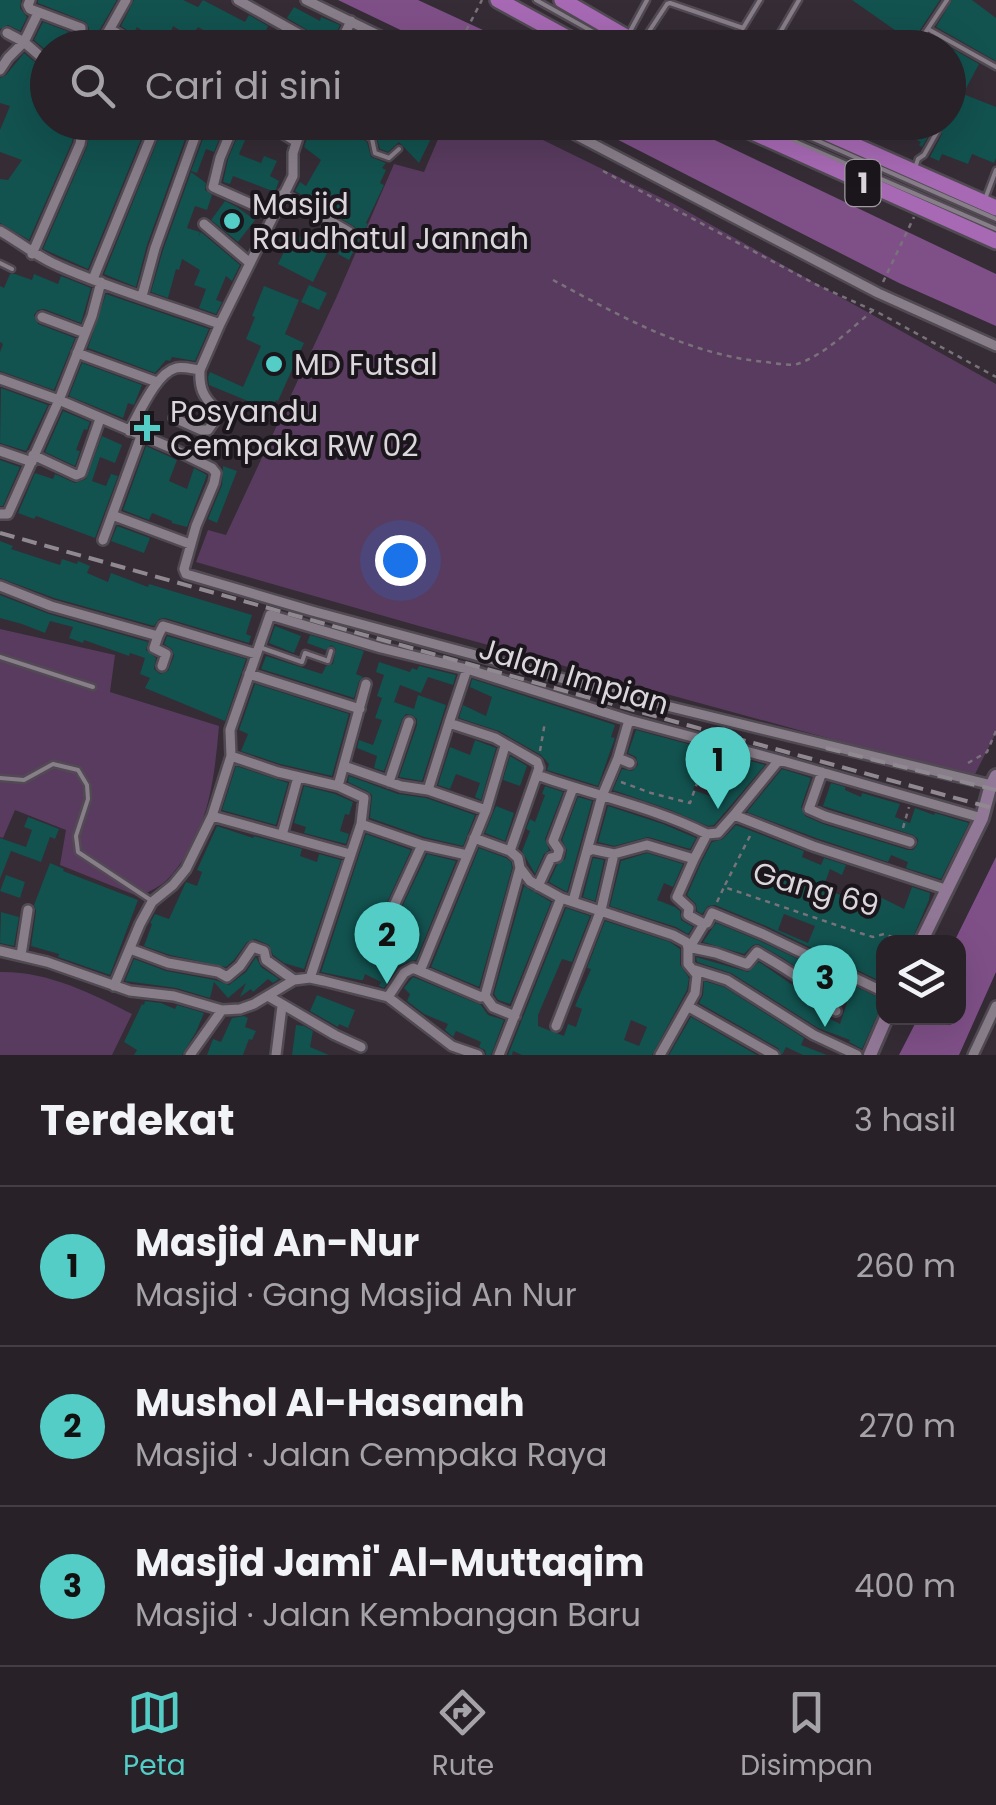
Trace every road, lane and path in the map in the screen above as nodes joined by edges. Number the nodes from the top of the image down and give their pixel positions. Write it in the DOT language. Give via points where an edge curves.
graph roads {
  1 [pos="30,0"];
  2 [pos="126,0"];
  3 [pos="238,0"];
  4 [pos="306,0"];
  5 [pos="482,0"];
  6 [pos="498,0"];
  7 [pos="512,0"];
  8 [pos="536,0"];
  9 [pos="562,0"];
  10 [pos="647,0"];
  11 [pos="760,0"];
  12 [pos="799,0"];
  13 [pos="947,0"];
  14 [pos="38,13"];
  15 [pos="351,21"];
  16 [pos="928,28"];
  17 [pos="82,30"];
  18 [pos="109,30"];
  19 [pos="292,30"];
  20 [pos="347,30"];
  21 [pos="369,30"];
  22 [pos="466,30"];
  23 [pos="553,30"];
  24 [pos="566,30"];
  25 [pos="603,30"];
  26 [pos="611,30"];
  27 [pos="638,30"];
  28 [pos="646,30"];
  29 [pos="782,30"];
  30 [pos="931,30"];
  31 [pos="8,32"];
  32 [pos="24,42"];
  33 [pos="30,47"];
  34 [pos="966,50"];
  35 [pos="996,67"];
  36 [pos="0,70"];
  37 [pos="81,140"];
  38 [pos="150,140"];
  39 [pos="194,140"];
  40 [pos="228,140"];
  41 [pos="372,140"];
  42 [pos="585,140"];
  43 [pos="770,140"];
  44 [pos="791,140"];
  45 [pos="816,140"];
  46 [pos="840,140"];
  47 [pos="850,140"];
  48 [pos="852,140"];
  49 [pos="933,140"];
  50 [pos="295,141"];
  51 [pos="849,144"];
  52 [pos="399,149"];
  53 [pos="924,156"];
  54 [pos="920,169"];
  55 [pos="996,170"];
  56 [pos="603,171"];
  57 [pos="283,194"];
  58 [pos="989,205"];
  59 [pos="274,214"];
  60 [pos="996,219"];
  61 [pos="912,221"];
  62 [pos="204,224"];
  63 [pos="996,229"];
  64 [pos="0,231"];
  65 [pos="349,232"];
  66 [pos="996,241"];
  67 [pos="32,254"];
  68 [pos="0,263"];
  69 [pos="250,263"];
  70 [pos="12,269"];
  71 [pos="97,280"];
  72 [pos="553,280"];
  73 [pos="882,285"];
  74 [pos="142,296"];
  75 [pos="873,310"];
  76 [pos="42,316"];
  77 [pos="220,324"];
  78 [pos="85,333"];
  79 [pos="996,346"];
  80 [pos="77,353"];
  81 [pos="200,370"];
  82 [pos="996,377"];
  83 [pos="0,378"];
  84 [pos="157,382"];
  85 [pos="58,400"];
  86 [pos="174,418"];
  87 [pos="100,419"];
  88 [pos="129,432"];
  89 [pos="141,436"];
  90 [pos="0,450"];
  91 [pos="33,459"];
  92 [pos="0,514"];
  93 [pos="112,515"];
  94 [pos="103,540"];
  95 [pos="190,544"];
  96 [pos="0,586"];
  97 [pos="267,598"];
  98 [pos="269,616"];
  99 [pos="158,636"];
  100 [pos="257,650"];
  101 [pos="331,651"];
  102 [pos="0,657"];
  103 [pos="162,666"];
  104 [pos="467,669"];
  105 [pos="249,674"];
  106 [pos="366,684"];
  107 [pos="93,686"];
  108 [pos="360,709"];
  109 [pos="630,720"];
  110 [pos="410,722"];
  111 [pos="545,722"];
  112 [pos="449,723"];
  113 [pos="996,731"];
  114 [pos="712,742"];
  115 [pos="506,746"];
  116 [pos="231,756"];
  117 [pos="618,758"];
  118 [pos="780,760"];
  119 [pos="537,762"];
  120 [pos="630,762"];
  121 [pos="968,763"];
  122 [pos="344,766"];
  123 [pos="822,772"];
  124 [pos="536,775"];
  125 [pos="298,777"];
  126 [pos="0,778"];
  127 [pos="610,778"];
  128 [pos="994,780"];
  129 [pos="388,782"];
  130 [pos="338,786"];
  131 [pos="572,788"];
  132 [pos="428,790"];
  133 [pos="602,796"];
  134 [pos="912,797"];
  135 [pos="486,810"];
  136 [pos="734,815"];
  137 [pos="212,816"];
  138 [pos="982,818"];
  139 [pos="361,824"];
  140 [pos="756,824"];
  141 [pos="707,834"];
  142 [pos="282,835"];
  143 [pos="474,838"];
  144 [pos="904,840"];
  145 [pos="422,845"];
  146 [pos="510,851"];
  147 [pos="589,851"];
  148 [pos="350,854"];
  149 [pos="614,854"];
  150 [pos="467,855"];
  151 [pos="694,860"];
  152 [pos="520,868"];
  153 [pos="538,886"];
  154 [pos="724,887"];
  155 [pos="948,890"];
  156 [pos="561,898"];
  157 [pos="574,901"];
  158 [pos="152,902"];
  159 [pos="28,910"];
  160 [pos="601,910"];
  161 [pos="712,913"];
  162 [pos="704,924"];
  163 [pos="925,935"];
  164 [pos="876,936"];
  165 [pos="378,938"];
  166 [pos="688,947"];
  167 [pos="130,949"];
  168 [pos="0,951"];
  169 [pos="21,955"];
  170 [pos="692,970"];
  171 [pos="420,971"];
  172 [pos="310,978"];
  173 [pos="294,980"];
  174 [pos="114,986"];
  175 [pos="876,988"];
  176 [pos="268,996"];
  177 [pos="484,996"];
  178 [pos="388,997"];
  179 [pos="282,1006"];
  180 [pos="996,1006"];
  181 [pos="688,1007"];
  182 [pos="222,1010"];
  183 [pos="836,1011"];
  184 [pos="515,1016"];
  185 [pos="993,1020"];
  186 [pos="883,1025"];
  187 [pos="556,1026"];
  188 [pos="361,1047"];
  189 [pos="190,1055"];
  190 [pos="276,1055"];
  191 [pos="478,1055"];
  192 [pos="499,1055"];
  193 [pos="660,1055"];
  194 [pos="774,1055"];
  195 [pos="857,1055"];
  196 [pos="870,1055"];
  197 [pos="974,1055"];
  1 -- 14 [label="street" via="28,8"];
  2 -- 18 [label="street"];
  3 -- 19 [label="street"];
  4 -- 15 [label="street"];
  5 -- 22 [label="path"];
  6 -- 23 [label="highway"];
  7 -- 24 [label="lane"];
  8 -- 25 [label="lane"];
  9 -- 26 [label="highway"];
  10 -- 27 [label="lane"];
  11 -- 28 [label="lane" via="744,28 670,3"];
  12 -- 29 [label="lane"];
  13 -- 16 [label="lane"];
  14 -- 17 [label="street"];
  14 -- 32 [label="street"];
  15 -- 20 [label="street"];
  15 -- 21 [label="street"];
  16 -- 30 [label="lane"];
  31 -- 32 [label="street"];
  32 -- 33 [label="street"];
  32 -- 36 [label="street"];
  34 -- 35 [label="lane"];
  37 -- 67 [label="street"];
  38 -- 71 [label="street"];
  39 -- 74 [label="street"];
  40 -- 59 [label="street" via="214,187"];
  41 -- 52 [label="lane" via="384,158"];
  42 -- 79 [label="street" via="878,293"];
  43 -- 66 [label="highway, 1"];
  44 -- 63 [label="lane"];
  45 -- 60 [label="lane"];
  46 -- 51 [label="highway, 1"];
  47 -- 51 [label="lane"];
  48 -- 51 [label="lane"];
  49 -- 53 [label="lane"];
  50 -- 57 [label="street" via="293,176"];
  51 -- 54 [label="highway, 1"];
  53 -- 54 [label="lane"];
  53 -- 54 [label="lane"];
  54 -- 58 [label="highway, 1"];
  55 -- 58 [label="lane"];
  56 -- 75 [label="path"];
  57 -- 59 [label="street"];
  57 -- 65 [label="street"];
  59 -- 69 [label="street"];
  61 -- 73 [label="path"];
  62 -- 69 [label="street"];
  64 -- 67 [label="street"];
  67 -- 71 [label="street"];
  68 -- 70 [label="lane"];
  69 -- 77 [label="street"];
  71 -- 74 [label="street"];
  71 -- 78 [label="street"];
  72 -- 75 [label="path" via="687,345 752,360 795,364 834,344"];
  74 -- 77 [label="street"];
  75 -- 82 [label="path"];
  76 -- 78 [label="street"];
  77 -- 81 [label="street"];
  78 -- 80 [label="street"];
  80 -- 84 [label="street"];
  80 -- 85 [label="street"];
  81 -- 84 [label="street" via="171,369"];
  81 -- 86 [label="street" via="214,420 200,430"];
  83 -- 85 [label="street"];
  84 -- 88 [label="street"];
  85 -- 87 [label="street"];
  85 -- 91 [label="street"];
  87 -- 88 [label="street"];
  87 -- 91 [label="street" via="81,473"];
  88 -- 89 [label="street"];
  89 -- 93 [label="street"];
  89 -- 95 [label="street" via="216,473"];
  90 -- 91 [label="street"];
  91 -- 92 [label="street" via="8,514"];
  93 -- 94 [label="street"];
  93 -- 95 [label="street"];
  95 -- 97 [label="street" via="185,573"];
  96 -- 99 [label="street"];
  97 -- 98 [label="street"];
  97 -- 128 [label="street" via="638,699"];
  98 -- 100 [label="street"];
  98 -- 104 [label="street, Jalan Impian"];
  99 -- 100 [label="street" via="163,626"];
  99 -- 103 [label="street" via="154,648 166,654"];
  100 -- 101 [label="lane" via="302,662 305,653 328,661"];
  100 -- 105 [label="street"];
  102 -- 107 [label="lane"];
  104 -- 109 [label="street, Jalan Impian"];
  104 -- 112 [label="street"];
  105 -- 108 [label="street"];
  105 -- 116 [label="street" via="230,730"];
  106 -- 108 [label="street"];
  108 -- 122 [label="street"];
  109 -- 114 [label="street, Jalan Impian"];
  109 -- 117 [label="street"];
  110 -- 129 [label="street"];
  111 -- 119 [label="path"];
  112 -- 115 [label="street"];
  112 -- 132 [label="street"];
  113 -- 121 [label="path" via="987,752"];
  114 -- 118 [label="street, Jalan Impian"];
  114 -- 127 [label="path" via="690,803"];
  115 -- 119 [label="street"];
  115 -- 135 [label="street"];
  116 -- 125 [label="street"];
  116 -- 137 [label="street"];
  117 -- 120 [label="street"];
  117 -- 127 [label="street"];
  118 -- 123 [label="street, Jalan Impian"];
  118 -- 136 [label="street"];
  119 -- 124 [label="street"];
  122 -- 129 [label="street"];
  122 -- 130 [label="street"];
  123 -- 134 [label="street, Jalan Impian"];
  123 -- 144 [label="street" via="809,809"];
  124 -- 131 [label="street"];
  124 -- 146 [label="street"];
  125 -- 130 [label="street"];
  125 -- 142 [label="street"];
  126 -- 158 [label="lane" via="24,780 53,764 78,770 88,785 78,852"];
  127 -- 133 [label="street"];
  128 -- 138 [label="main road"];
  129 -- 132 [label="street"];
  130 -- 139 [label="street" via="364,798"];
  131 -- 133 [label="street"];
  131 -- 153 [label="street" via="554,841 559,850"];
  132 -- 135 [label="street"];
  133 -- 141 [label="street"];
  133 -- 147 [label="street"];
  134 -- 138 [label="street, Jalan Impian"];
  134 -- 144 [label="path"];
  135 -- 143 [label="street"];
  136 -- 140 [label="street"];
  136 -- 141 [label="street" via="718,833"];
  137 -- 142 [label="street"];
  137 -- 158 [label="street" via="186,870"];
  138 -- 155 [label="main road"];
  139 -- 145 [label="street"];
  139 -- 148 [label="street"];
  140 -- 154 [label="path"];
  140 -- 155 [label="street"];
  141 -- 151 [label="street"];
  142 -- 148 [label="street"];
  143 -- 146 [label="street"];
  143 -- 150 [label="street"];
  145 -- 150 [label="street"];
  145 -- 165 [label="street"];
  146 -- 152 [label="street"];
  147 -- 149 [label="street"];
  147 -- 157 [label="street"];
  148 -- 172 [label="street"];
  149 -- 151 [label="street" via="647,845"];
  149 -- 160 [label="street"];
  150 -- 171 [label="street"];
  151 -- 162 [label="street" via="678,897 688,916"];
  152 -- 153 [label="street"];
  152 -- 177 [label="street"];
  153 -- 156 [label="street"];
  154 -- 161 [label="path, Gang 69"];
  154 -- 164 [label="path, Gang 69"];
  155 -- 163 [label="main road"];
  156 -- 157 [label="street"];
  156 -- 184 [label="street"];
  157 -- 160 [label="street"];
  158 -- 167 [label="street"];
  159 -- 169 [label="street"];
  160 -- 166 [label="street" via="673,935"];
  160 -- 187 [label="street"];
  161 -- 162 [label="street, Gang 69"];
  161 -- 175 [label="street"];
  162 -- 166 [label="street, Gang 69"];
  166 -- 170 [label="street"];
  166 -- 183 [label="street" via="747,964 758,952 798,975"];
  167 -- 173 [label="street" via="227,977 254,947"];
  167 -- 174 [label="street"];
  168 -- 169 [label="street"];
  169 -- 174 [label="street"];
  170 -- 181 [label="street" via="698,982"];
  170 -- 195 [label="street" via="726,980"];
  171 -- 177 [label="street"];
  171 -- 178 [label="street" via="404,973"];
  172 -- 173 [label="street"];
  172 -- 178 [label="street"];
  173 -- 176 [label="street"];
  174 -- 182 [label="street"];
  176 -- 179 [label="street"];
  176 -- 182 [label="street"];
  177 -- 184 [label="street"];
  178 -- 191 [label="street" via="452,1046"];
  179 -- 188 [label="street"];
  179 -- 190 [label="street"];
  180 -- 185 [label="street"];
  181 -- 193 [label="street"];
  181 -- 194 [label="street"];
  182 -- 189 [label="street"];
  184 -- 192 [label="street"];
  185 -- 197 [label="street"];
  186 -- 196 [label="main road"];
}
